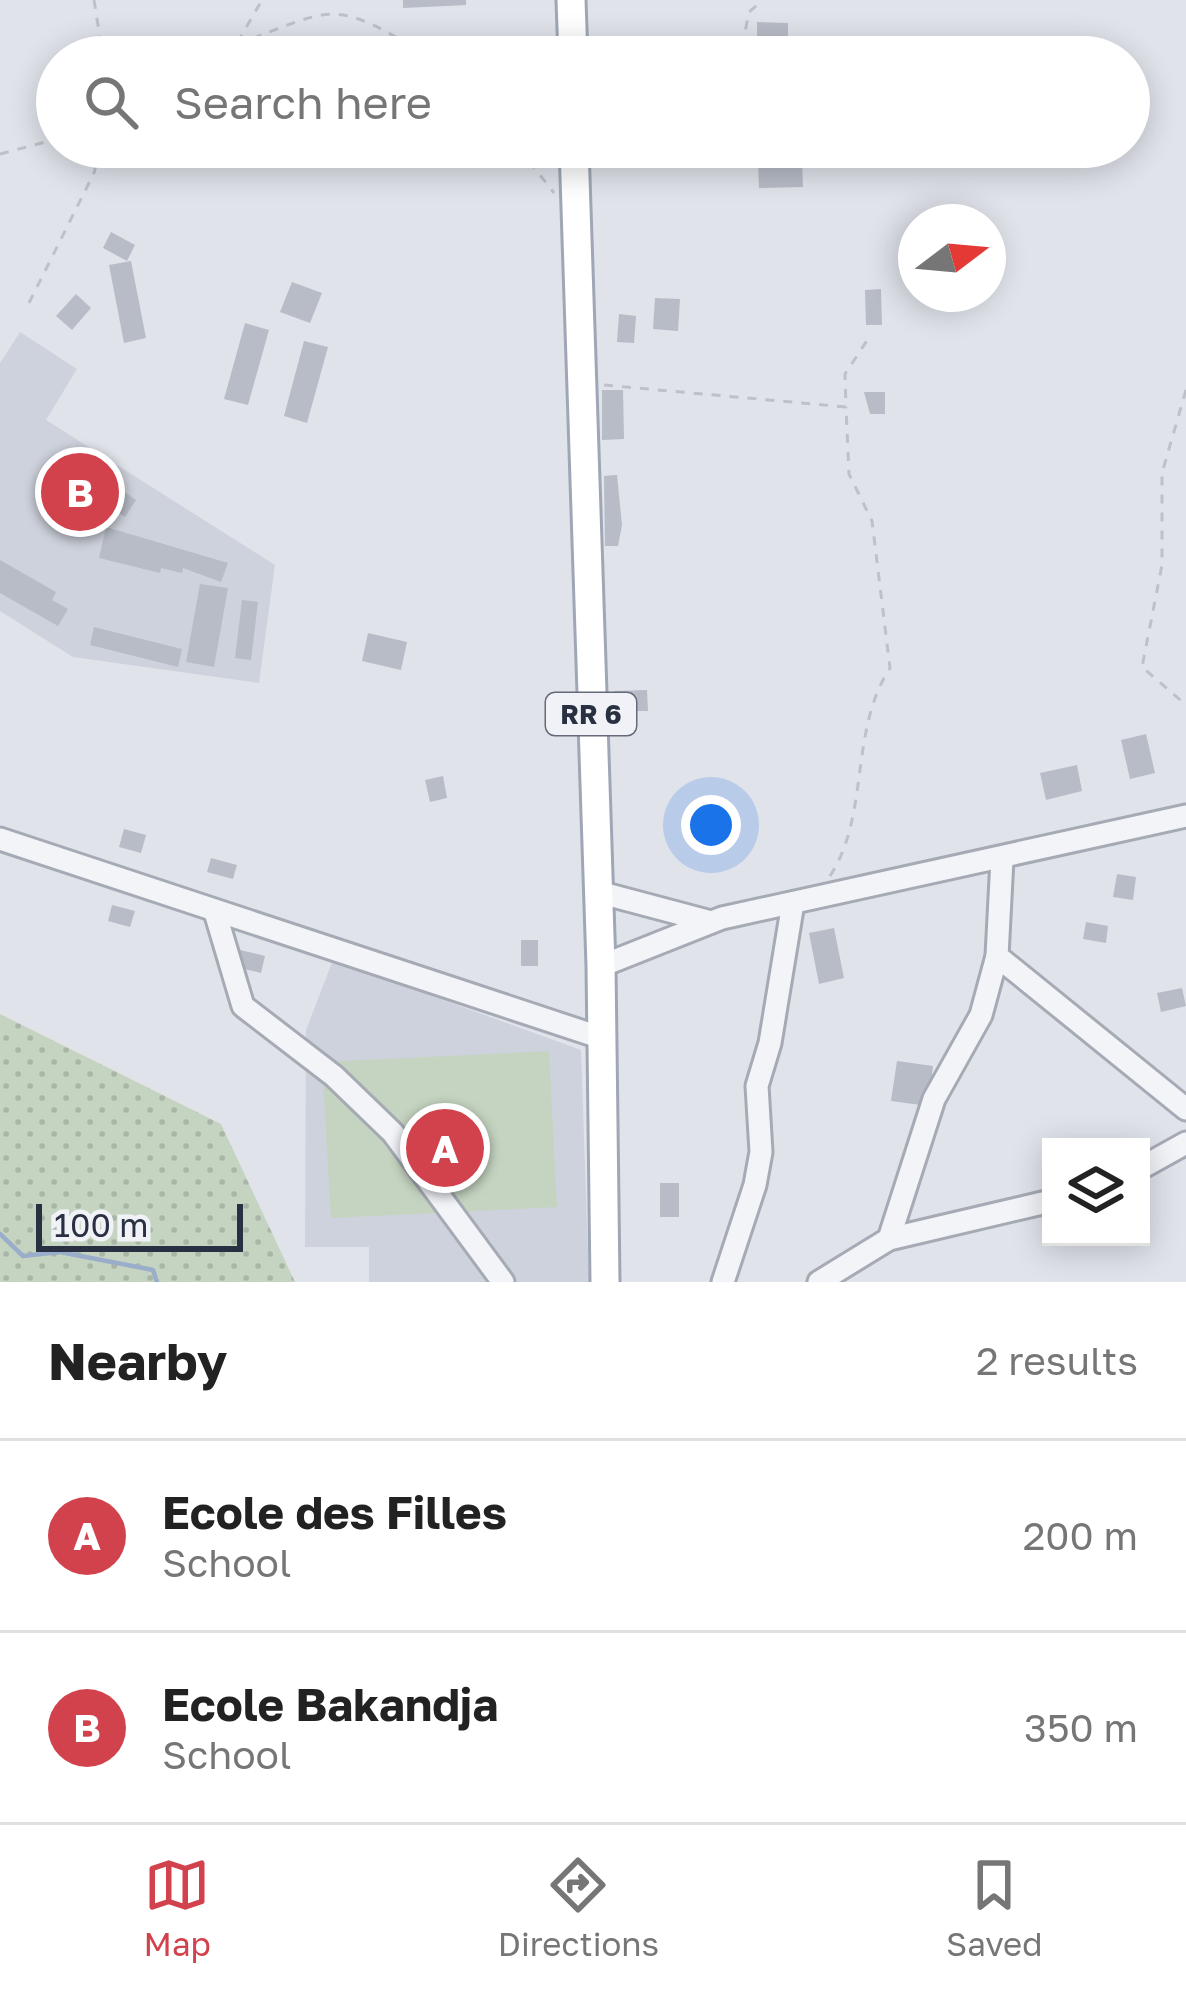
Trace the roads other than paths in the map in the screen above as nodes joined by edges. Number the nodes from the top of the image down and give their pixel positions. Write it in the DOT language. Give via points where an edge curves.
graph roads {
  1 [pos="572,0"];
  2 [pos="572,36"];
  3 [pos="575,168"];
  4 [pos="1186,816"];
  5 [pos="0,838"];
  6 [pos="1002,860"];
  7 [pos="598,892"];
  8 [pos="793,902"];
  9 [pos="215,912"];
  10 [pos="711,922"];
  11 [pos="998,956"];
  12 [pos="602,966"];
  13 [pos="602,1038"];
  14 [pos="1186,1108"];
  15 [pos="1186,1143"];
  16 [pos="1150,1163"];
  17 [pos="1042,1203"];
  18 [pos="889,1239"];
  19 [pos="502,1282"];
  20 [pos="605,1282"];
  21 [pos="723,1282"];
  22 [pos="819,1282"];
  1 -- 2 [label="main road"];
  3 -- 7 [label="main road, RR 6"];
  4 -- 6 [label="street"];
  5 -- 9 [label="street"];
  6 -- 8 [label="street"];
  6 -- 11 [label="street"];
  7 -- 10 [label="street"];
  7 -- 12 [label="main road, RR 6"];
  8 -- 10 [label="street"];
  8 -- 21 [label="street" via="757,1086 755,1185"];
  9 -- 13 [label="street"];
  9 -- 19 [label="street" via="243,1006 393,1133"];
  10 -- 12 [label="street"];
  11 -- 14 [label="street"];
  11 -- 18 [label="street" via="981,1015 934,1099"];
  12 -- 13 [label="main road, RR 6"];
  13 -- 20 [label="main road, RR 6"];
  15 -- 16 [label="street"];
  17 -- 18 [label="street"];
  18 -- 22 [label="street"];
}
